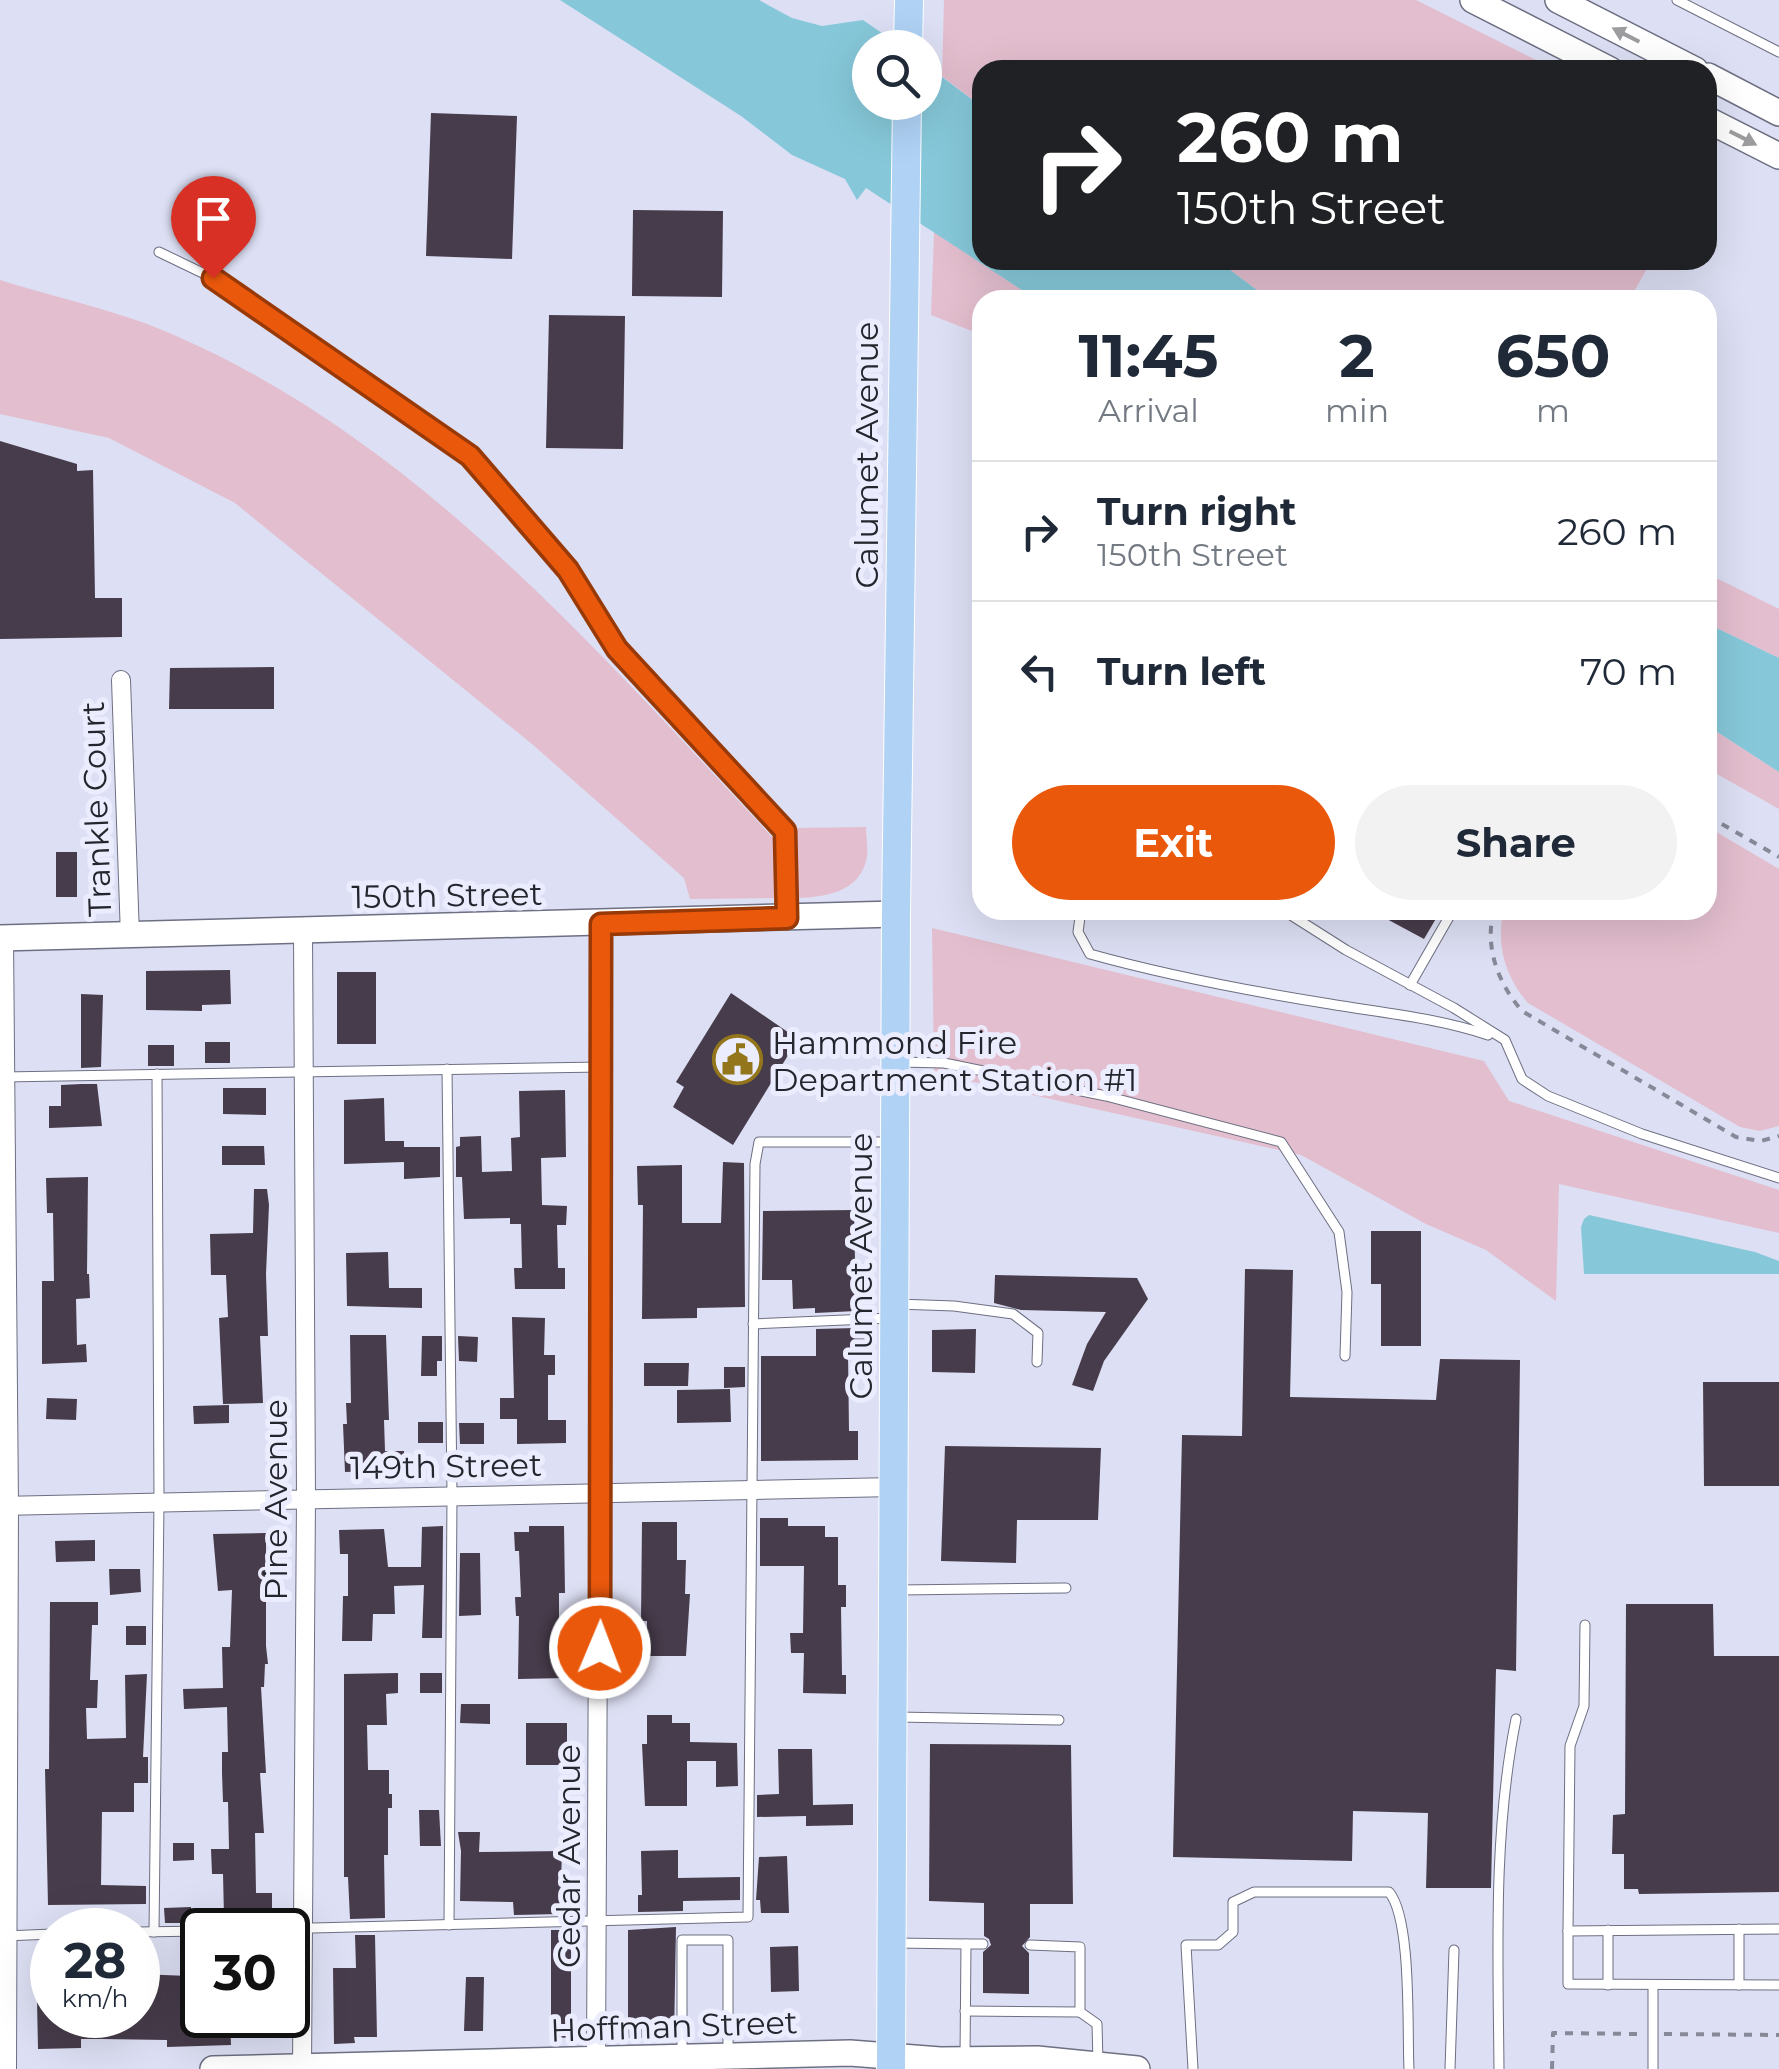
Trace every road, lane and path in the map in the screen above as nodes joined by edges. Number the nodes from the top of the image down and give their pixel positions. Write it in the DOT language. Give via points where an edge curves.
graph roads {
  1 [pos="909,0"];
  2 [pos="1473,0"];
  3 [pos="1676,0"];
  4 [pos="1568,2"];
  5 [pos="908,30"];
  6 [pos="1779,52"];
  7 [pos="1590,60"];
  8 [pos="1676,60"];
  9 [pos="1717,81"];
  10 [pos="1779,113"];
  11 [pos="906,120"];
  12 [pos="1717,125"];
  13 [pos="1779,156"];
  14 [pos="159,252"];
  15 [pos="122,680"];
  16 [pos="1717,821"];
  17 [pos="1779,857"];
  18 [pos="896,914"];
  19 [pos="787,918"];
  20 [pos="1080,920"];
  21 [pos="1300,920"];
  22 [pos="1447,920"];
  23 [pos="1494,920"];
  24 [pos="601,924"];
  25 [pos="302,931"];
  26 [pos="130,936"];
  27 [pos="2,938"];
  28 [pos="1410,985"];
  29 [pos="1505,1040"];
  30 [pos="896,1062"];
  31 [pos="601,1067"];
  32 [pos="447,1069"];
  33 [pos="303,1071"];
  34 [pos="157,1074"];
  35 [pos="2,1077"];
  36 [pos="1779,1136"];
  37 [pos="896,1142"];
  38 [pos="1779,1178"];
  39 [pos="895,1311"];
  40 [pos="753,1324"];
  41 [pos="1344,1356"];
  42 [pos="1037,1362"];
  43 [pos="894,1487"];
  44 [pos="751,1490"];
  45 [pos="601,1492"];
  46 [pos="452,1495"];
  47 [pos="306,1498"];
  48 [pos="159,1502"];
  49 [pos="4,1506"];
  50 [pos="1066,1588"];
  51 [pos="894,1590"];
  52 [pos="1586,1625"];
  53 [pos="893,1717"];
  54 [pos="1516,1718"];
  55 [pos="1059,1720"];
  56 [pos="154,1908"];
  57 [pos="302,1908"];
  58 [pos="597,1921"];
  59 [pos="449,1924"];
  60 [pos="310,1928"];
  61 [pos="1739,1929"];
  62 [pos="1779,1929"];
  63 [pos="1568,1930"];
  64 [pos="1608,1930"];
  65 [pos="30,1935"];
  66 [pos="4,1936"];
  67 [pos="892,1943"];
  68 [pos="966,1944"];
  69 [pos="984,1944"];
  70 [pos="1030,1945"];
  71 [pos="1454,1950"];
  72 [pos="1608,1985"];
  73 [pos="1653,1985"];
  74 [pos="1739,1986"];
  75 [pos="1779,1986"];
  76 [pos="965,2012"];
  77 [pos="1080,2012"];
  78 [pos="1553,2033"];
  79 [pos="302,2038"];
  80 [pos="728,2057"];
  81 [pos="682,2058"];
  82 [pos="965,2060"];
  83 [pos="892,2063"];
  84 [pos="1037,2064"];
  85 [pos="1098,2064"];
  86 [pos="596,2065"];
  87 [pos="302,2068"];
  88 [pos="7,2069"];
  89 [pos="213,2069"];
  90 [pos="1137,2069"];
  91 [pos="1193,2069"];
  92 [pos="1408,2069"];
  93 [pos="1450,2069"];
  94 [pos="1498,2069"];
  95 [pos="1552,2069"];
  96 [pos="1653,2069"];
  1 -- 5 [label="main road"];
  2 -- 7 [label="street"];
  3 -- 6 [label="lane"];
  8 -- 4 [label="street, one-way"];
  9 -- 10 [label="street"];
  11 -- 18 [label="main road, Calumet Avenue"];
  12 -- 13 [label="street, one-way"];
  14 -- 19 [label="lane" via="213,278 470,456 568,570 617,649 785,831"];
  15 -- 26 [label="street, Trankle Court"];
  16 -- 17 [label="path"];
  18 -- 19 [label="street, 150th Street"];
  18 -- 30 [label="main road, Calumet Avenue"];
  19 -- 24 [label="street, 150th Street"];
  20 -- 29 [label="lane" via="1078,932 1090,954 1169,975 1448,1021"];
  21 -- 28 [label="lane"];
  22 -- 28 [label="lane"];
  23 -- 36 [label="path" via="1492,953 1504,991 1522,1011 1736,1137"];
  24 -- 25 [label="street, 150th Street"];
  24 -- 31 [label="street, Cedar Avenue"];
  25 -- 26 [label="street, 150th Street"];
  25 -- 33 [label="street, Pine Avenue"];
  26 -- 27 [label="street, 150th Street"];
  27 -- 35 [label="street"];
  28 -- 29 [label="lane"];
  29 -- 38 [label="lane" via="1522,1079 1548,1096"];
  30 -- 37 [label="main road, Calumet Avenue"];
  30 -- 41 [label="lane" via="944,1063 1088,1092 1280,1142 1339,1232 1347,1292"];
  31 -- 32 [label="lane"];
  31 -- 45 [label="street, Cedar Avenue"];
  32 -- 33 [label="lane"];
  32 -- 46 [label="lane"];
  33 -- 34 [label="lane"];
  33 -- 47 [label="street, Pine Avenue"];
  34 -- 35 [label="lane"];
  34 -- 48 [label="lane"];
  35 -- 49 [label="street"];
  37 -- 39 [label="main road, Calumet Avenue"];
  37 -- 40 [label="lane" via="759,1142"];
  39 -- 40 [label="lane"];
  39 -- 42 [label="lane" via="954,1306 1013,1314 1038,1333"];
  39 -- 43 [label="main road, Calumet Avenue"];
  40 -- 44 [label="lane"];
  43 -- 44 [label="street, 149th Street"];
  43 -- 51 [label="main road, Calumet Avenue"];
  44 -- 45 [label="street, 149th Street"];
  44 -- 58 [label="lane" via="748,1917"];
  45 -- 46 [label="street, 149th Street"];
  45 -- 58 [label="street, Cedar Avenue"];
  46 -- 47 [label="street, 149th Street"];
  46 -- 59 [label="lane"];
  47 -- 48 [label="street, 149th Street"];
  47 -- 57 [label="street, Pine Avenue"];
  48 -- 49 [label="street, 149th Street"];
  48 -- 56 [label="lane"];
  49 -- 66 [label="street"];
  50 -- 51 [label="lane"];
  51 -- 53 [label="main road, Calumet Avenue"];
  52 -- 63 [label="lane" via="1584,1706 1570,1746"];
  53 -- 55 [label="lane"];
  53 -- 67 [label="main road, Calumet Avenue"];
  54 -- 94 [label="lane" via="1506,1765 1498,1896"];
  58 -- 59 [label="lane"];
  58 -- 86 [label="street, Cedar Avenue"];
  59 -- 60 [label="lane"];
  61 -- 62 [label="lane"];
  61 -- 64 [label="lane"];
  61 -- 74 [label="lane"];
  63 -- 64 [label="lane"];
  63 -- 72 [label="lane" via="1568,1984"];
  64 -- 72 [label="lane"];
  65 -- 66 [label="lane"];
  66 -- 88 [label="street"];
  67 -- 68 [label="lane"];
  67 -- 83 [label="main road, Calumet Avenue"];
  68 -- 69 [label="lane"];
  68 -- 76 [label="lane"];
  70 -- 77 [label="lane" via="1080,1948"];
  71 -- 93 [label="lane"];
  72 -- 73 [label="lane"];
  73 -- 74 [label="lane"];
  73 -- 96 [label="lane"];
  74 -- 75 [label="lane"];
  76 -- 77 [label="lane"];
  76 -- 82 [label="lane"];
  77 -- 85 [label="lane" via="1097,2024"];
  78 -- 95 [label="path"];
  79 -- 87 [label="street, Pine Avenue"];
  80 -- 81 [label="street, Hoffman Street"];
  80 -- 81 [label="lane" via="728,1940 682,1940"];
  80 -- 83 [label="street, Hoffman Street" via="850,2053"];
  81 -- 86 [label="street, Hoffman Street"];
  82 -- 83 [label="street, Hoffman Street"];
  82 -- 84 [label="street, Hoffman Street"];
  84 -- 85 [label="street, Hoffman Street"];
  85 -- 90 [label="street, Hoffman Street"];
  86 -- 87 [label="street, Hoffman Street"];
  87 -- 89 [label="street, Hoffman Street"];
  91 -- 92 [label="lane" via="1186,1945 1218,1945 1232,1932 1234,1902 1254,1892 1390,1892 1403,1930"];
}
